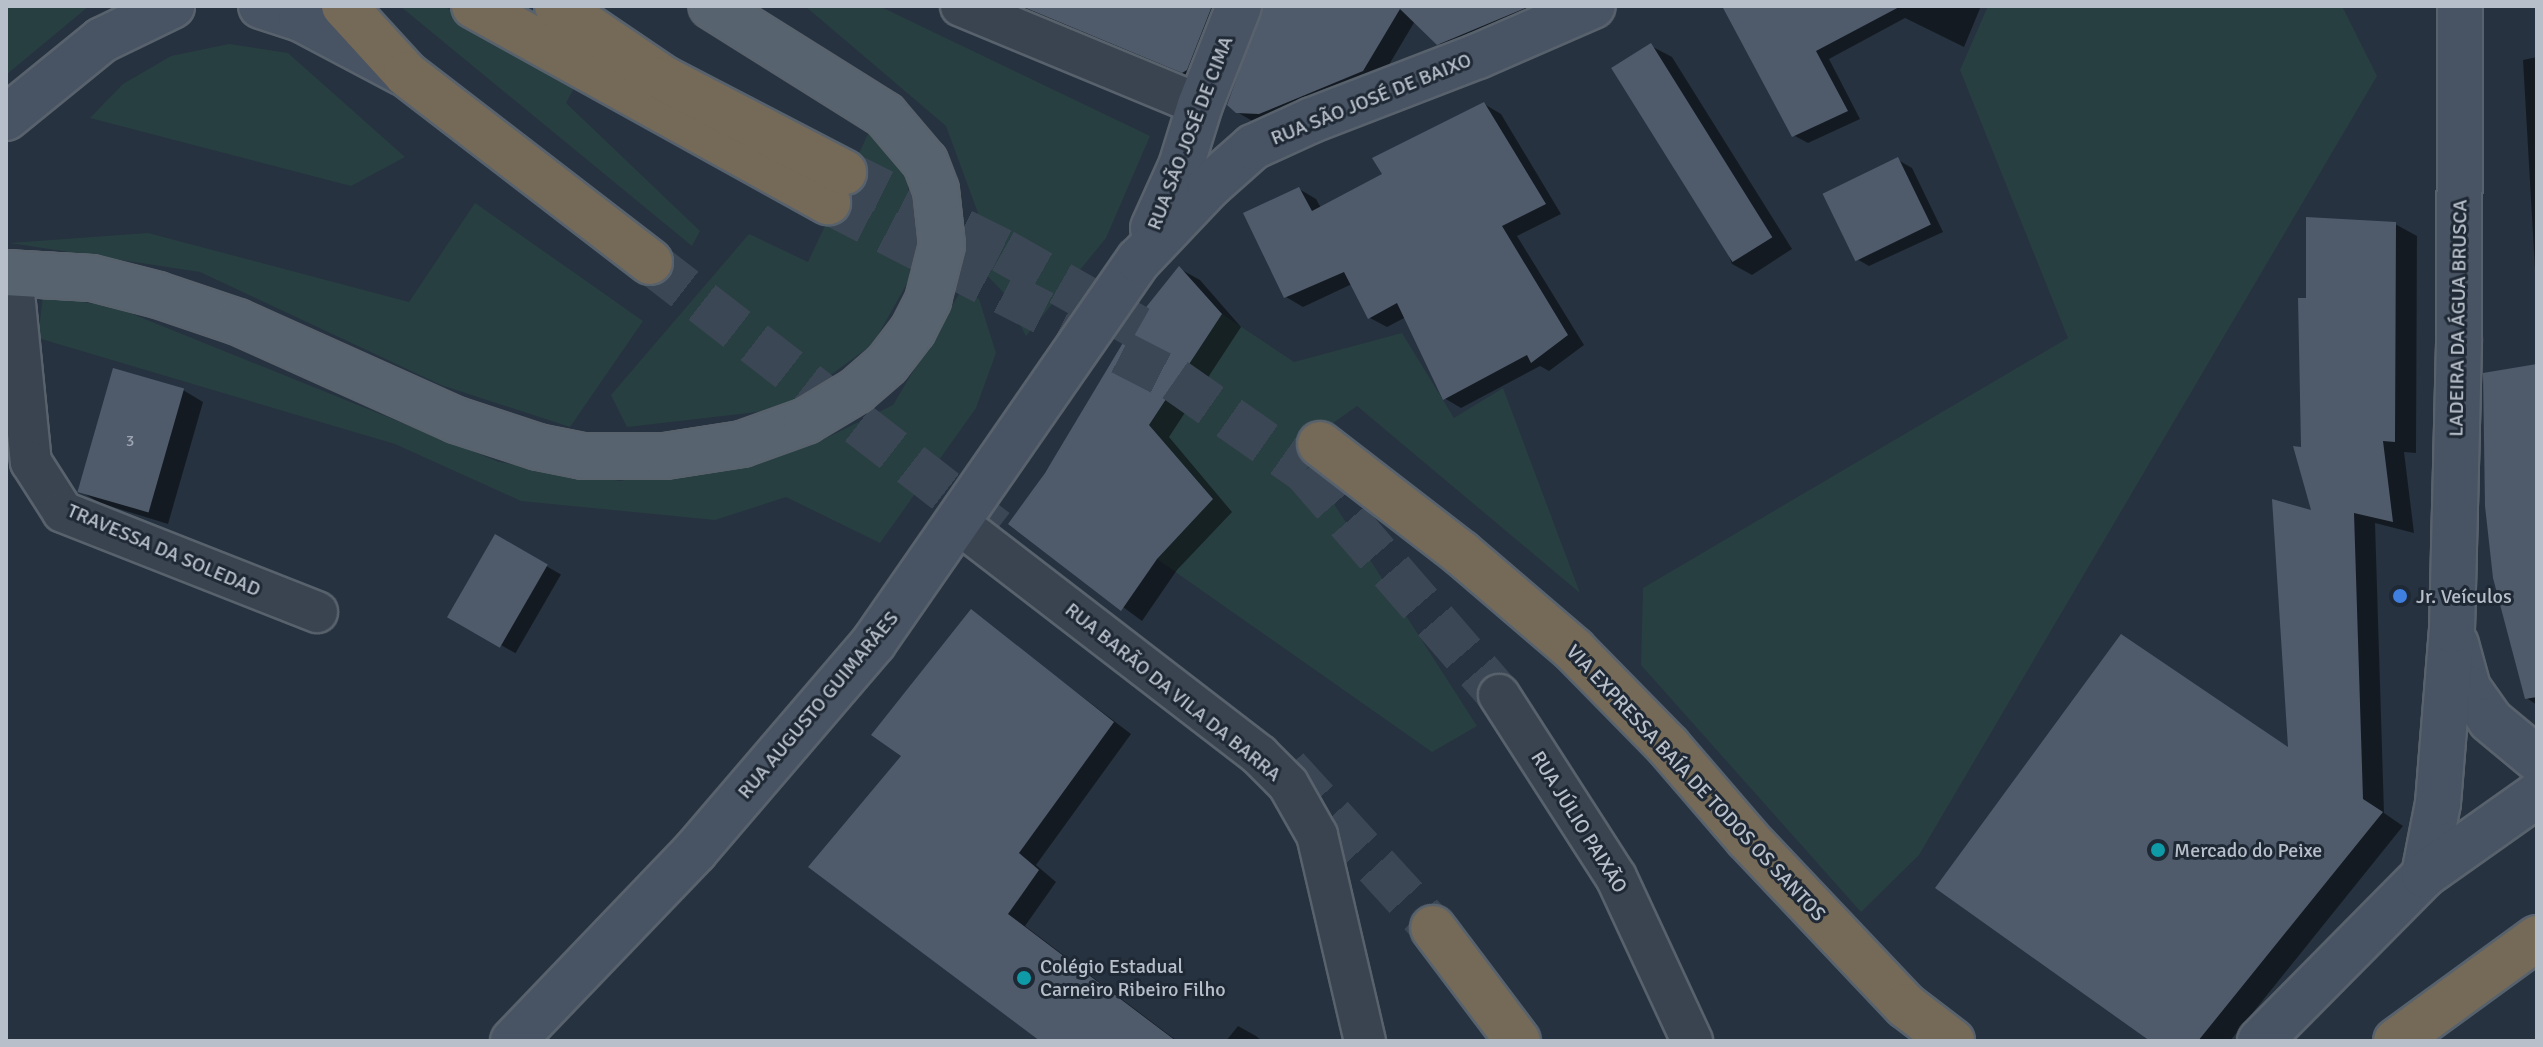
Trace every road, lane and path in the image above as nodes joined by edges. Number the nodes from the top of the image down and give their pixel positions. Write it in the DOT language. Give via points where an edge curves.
graph roads {
  1 [pos="172,6"];
  2 [pos="261,6"];
  3 [pos="323,6"];
  4 [pos="344,6"];
  5 [pos="474,6"];
  6 [pos="557,6"];
  7 [pos="711,6"];
  8 [pos="961,6"];
  9 [pos="1239,6"];
  10 [pos="1593,6"];
  11 [pos="2460,6"];
  12 [pos="406,74"];
  13 [pos="1200,105"];
  14 [pos="6,118"];
  15 [pos="1253,147"];
  16 [pos="1139,260"];
  17 [pos="650,262"];
  18 [pos="8,272"];
  19 [pos="1320,444"];
  20 [pos="958,523"];
  21 [pos="317,612"];
  22 [pos="2452,630"];
  23 [pos="1499,695"];
  24 [pos="2537,759"];
  25 [pos="2537,795"];
  26 [pos="2424,875"];
  27 [pos="1433,928"];
  28 [pos="2537,938"];
  29 [pos="513,1041"];
  30 [pos="1365,1041"];
  31 [pos="1518,1041"];
  32 [pos="1692,1041"];
  33 [pos="1952,1041"];
  34 [pos="2260,1041"];
  35 [pos="2396,1041"];
  1 -- 14 [label="street" via="102,40"];
  2 -- 12 [label="street" via="301,19"];
  3 -- 12 [label="main road"];
  4 -- 12 [label="highway"];
  5 -- 6 [label="highway" via="836,187"];
  7 -- 18 [label="main road" via="885,115 925,162 936,190 942,245 928,300 913,330 887,364 856,391 806,421 742,444 665,456 583,456 456,420 238,322 158,295 92,278"];
  8 -- 13 [label="street"];
  9 -- 13 [label="street, RUA SÃO JOSÉ DE CIMA"];
  10 -- 15 [label="street, RUA SÃO JOSÉ DE BAIXO"];
  11 -- 22 [label="street, LADEIRA DA ÁGUA BRUSCA"];
  12 -- 17 [label="highway"];
  13 -- 15 [label="street" via="1228,135"];
  13 -- 16 [label="street, RUA SÃO JOSÉ DE CIMA" via="1181,166"];
  15 -- 16 [label="street, RUA SÃO JOSÉ DE BAIXO"];
  16 -- 20 [label="street, RUA AUGUSTO GUIMARÃES"];
  18 -- 21 [label="street, TRAVESSA DA SOLEDAD" via="31,462 63,512"];
  19 -- 33 [label="highway, VIA EXPRESSA BAÍA DE TODOS OS SANTOS" via="1461,553 1574,650 1906,1006"];
  20 -- 29 [label="street, RUA AUGUSTO GUIMARÃES" via="874,642 780,754"];
  20 -- 30 [label="street, RUA BARÃO DA VILA DA BARRA" via="1259,755 1288,784 1317,835"];
  22 -- 24 [label="street, LADEIRA DA ÁGUA BRUSCA" via="2468,688 2490,720"];
  22 -- 26 [label="street, LADEIRA DA ÁGUA BRUSCA" via="2438,803"];
  23 -- 32 [label="street, RUA JÚLIO PAIXÃO" via="1616,877"];
  25 -- 26 [label="street"];
  26 -- 34 [label="street"];
  27 -- 31 [label="highway"];
  28 -- 35 [label="highway"];
}
